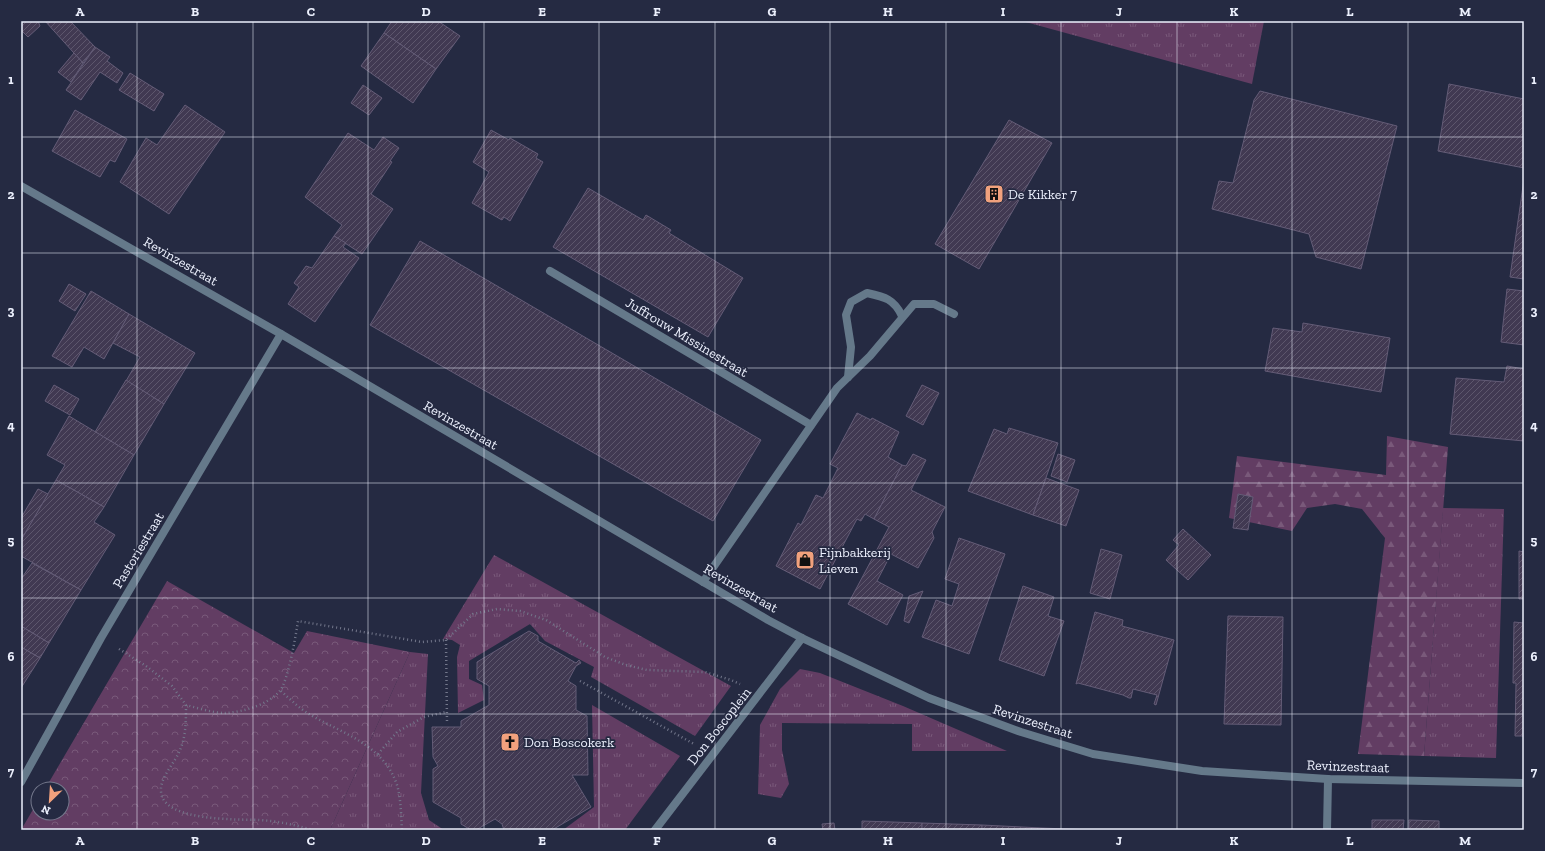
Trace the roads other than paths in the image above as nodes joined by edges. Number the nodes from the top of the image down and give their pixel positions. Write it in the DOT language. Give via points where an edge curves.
graph roads {
  1 [pos="21,186"];
  2 [pos="550,270"];
  3 [pos="954,314"];
  4 [pos="902,316"];
  5 [pos="281,334"];
  6 [pos="848,377"];
  7 [pos="811,425"];
  8 [pos="703,582"];
  9 [pos="802,638"];
  10 [pos="1328,779"];
  11 [pos="21,782"];
  12 [pos="1524,783"];
  13 [pos="655,830"];
  14 [pos="1327,830"];
  1 -- 5 [label="street, Revinzestraat"];
  2 -- 7 [label="street, Juffrouw Missinestraat"];
  3 -- 4 [label="street" via="934,304 914,304"];
  4 -- 6 [label="street" via="870,356"];
  4 -- 6 [label="street" via="893,301 879,296 867,293 851,302 846,315 851,347"];
  5 -- 8 [label="street, Revinzestraat"];
  5 -- 11 [label="street, Pastoriestraat" via="101,638"];
  6 -- 7 [label="street"];
  7 -- 8 [label="street"];
  8 -- 9 [label="street, Revinzestraat"];
  9 -- 10 [label="street, Revinzestraat" via="929,698 1022,732 1093,754 1202,771"];
  9 -- 13 [label="street, Don Boscoplein"];
  10 -- 12 [label="street, Revinzestraat"];
  10 -- 14 [label="street"];
}
